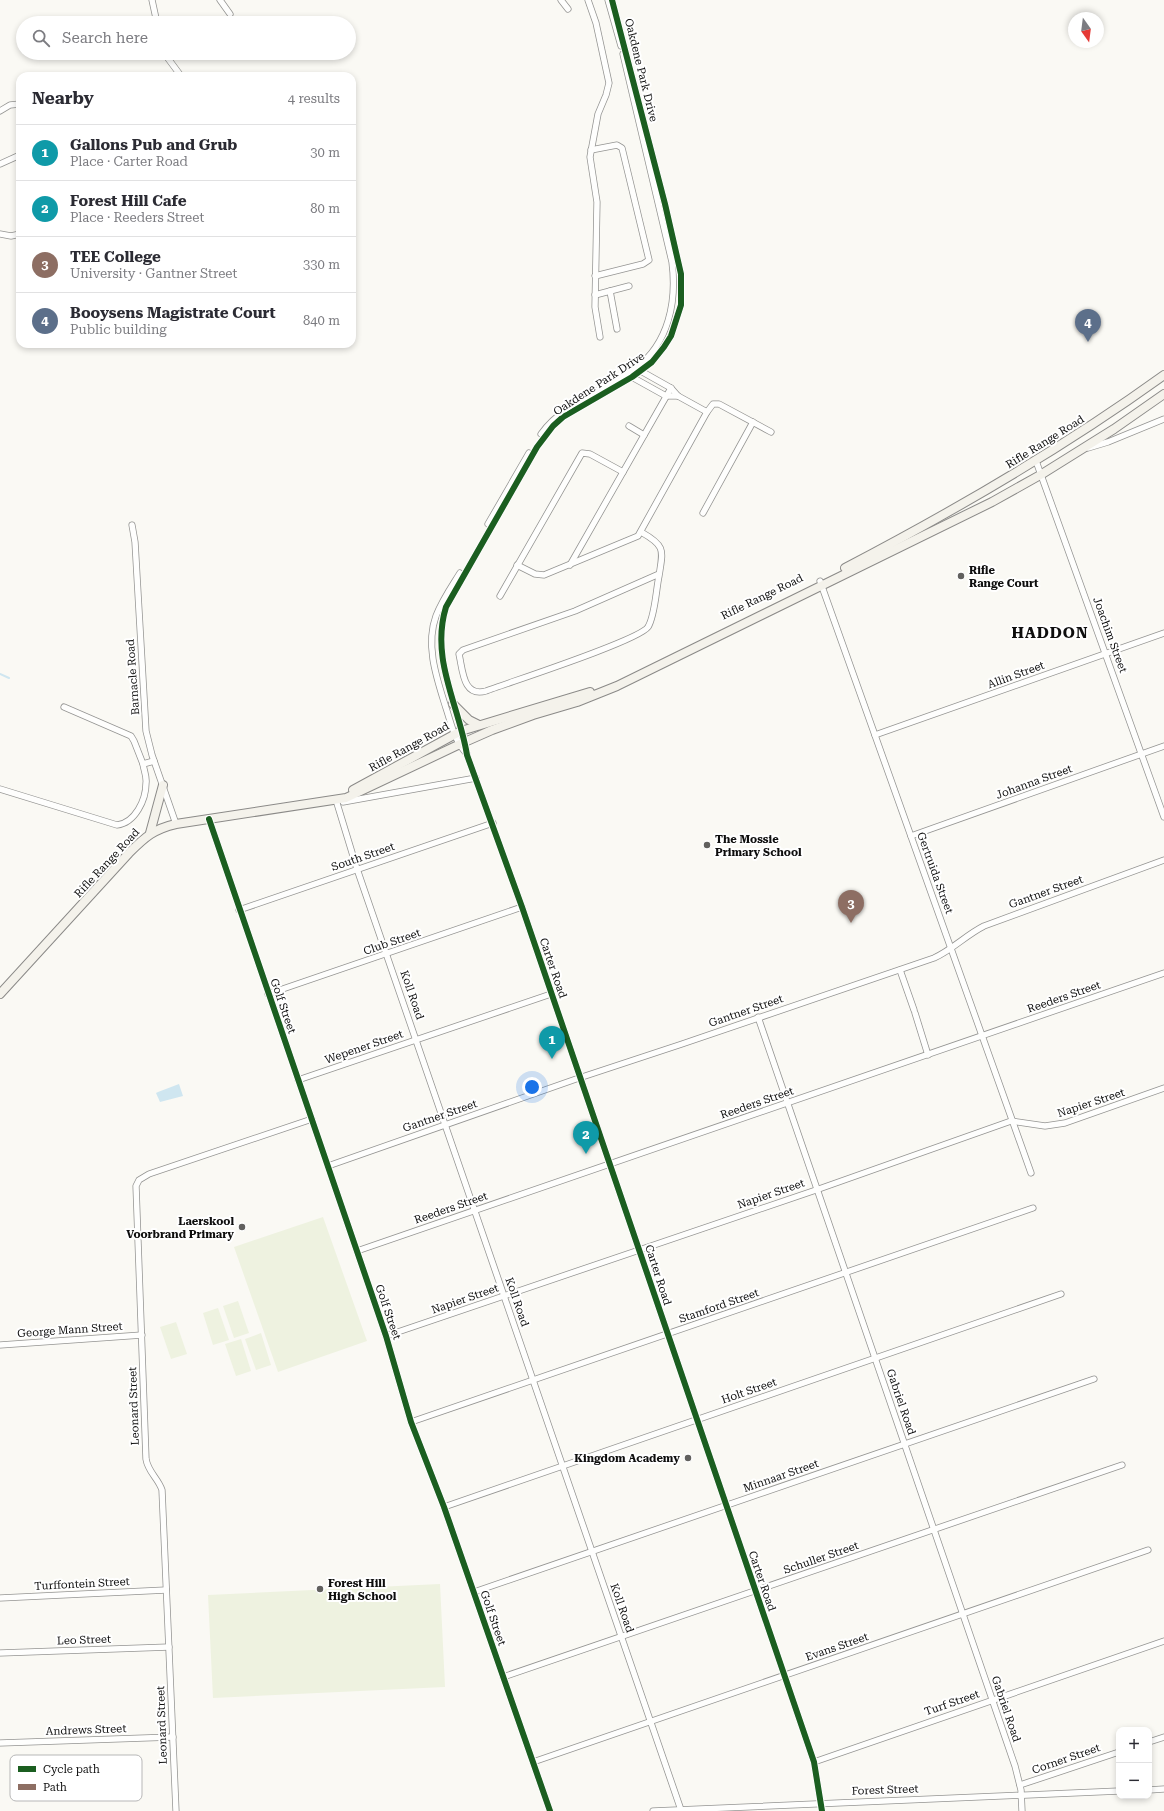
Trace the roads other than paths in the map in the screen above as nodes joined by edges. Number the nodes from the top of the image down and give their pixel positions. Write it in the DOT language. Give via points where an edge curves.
graph roads {
  1 [pos="152,0"];
  2 [pos="220,0"];
  3 [pos="561,0"];
  4 [pos="588,0"];
  5 [pos="608,0"];
  6 [pos="612,0"];
  7 [pos="568,9"];
  8 [pos="230,14"];
  9 [pos="155,16"];
  10 [pos="169,60"];
  11 [pos="178,72"];
  12 [pos="16,104"];
  13 [pos="0,111"];
  14 [pos="591,150"];
  15 [pos="16,157"];
  16 [pos="0,164"];
  17 [pos="0,234"];
  18 [pos="16,235"];
  19 [pos="595,276"];
  20 [pos="629,286"];
  21 [pos="610,291"];
  22 [pos="595,295"];
  23 [pos="617,329"];
  24 [pos="600,337"];
  25 [pos="638,370"];
  26 [pos="630,375"];
  27 [pos="1164,375"];
  28 [pos="671,388"];
  29 [pos="1164,394"];
  30 [pos="666,396"];
  31 [pos="678,396"];
  32 [pos="706,412"];
  33 [pos="1164,418"];
  34 [pos="753,422"];
  35 [pos="629,426"];
  36 [pos="771,432"];
  37 [pos="644,435"];
  38 [pos="1076,452"];
  39 [pos="1036,460"];
  40 [pos="623,472"];
  41 [pos="1042,474"];
  42 [pos="703,513"];
  43 [pos="132,525"];
  44 [pos="641,532"];
  45 [pos="517,564"];
  46 [pos="570,565"];
  47 [pos="659,574"];
  48 [pos="821,583"];
  49 [pos="500,596"];
  50 [pos="1164,633"];
  51 [pos="433,637"];
  52 [pos="440,637"];
  53 [pos="1105,654"];
  54 [pos="453,704"];
  55 [pos="64,707"];
  56 [pos="479,725"];
  57 [pos="458,733"];
  58 [pos="875,735"];
  59 [pos="462,743"];
  60 [pos="1164,746"];
  61 [pos="1142,754"];
  62 [pos="154,761"];
  63 [pos="142,764"];
  64 [pos="476,778"];
  65 [pos="163,785"];
  66 [pos="0,789"];
  67 [pos="349,795"];
  68 [pos="336,802"];
  69 [pos="1164,817"];
  70 [pos="209,819"];
  71 [pos="492,823"];
  72 [pos="176,824"];
  73 [pos="150,833"];
  74 [pos="911,836"];
  75 [pos="1164,860"];
  76 [pos="357,869"];
  77 [pos="522,907"];
  78 [pos="239,910"];
  79 [pos="951,949"];
  80 [pos="387,954"];
  81 [pos="900,970"];
  82 [pos="1164,973"];
  83 [pos="0,994"];
  84 [pos="268,994"];
  85 [pos="551,994"];
  86 [pos="758,1017"];
  87 [pos="981,1037"];
  88 [pos="416,1039"];
  89 [pos="928,1055"];
  90 [pos="579,1078"];
  91 [pos="298,1080"];
  92 [pos="1164,1088"];
  93 [pos="788,1103"];
  94 [pos="312,1120"];
  95 [pos="1011,1121"];
  96 [pos="446,1125"];
  97 [pos="609,1163"];
  98 [pos="328,1166"];
  99 [pos="1031,1173"];
  100 [pos="816,1190"];
  101 [pos="1033,1208"];
  102 [pos="476,1211"];
  103 [pos="639,1249"];
  104 [pos="357,1251"];
  105 [pos="845,1273"];
  106 [pos="1061,1294"];
  107 [pos="504,1296"];
  108 [pos="667,1334"];
  109 [pos="142,1336"];
  110 [pos="386,1336"];
  111 [pos="0,1345"];
  112 [pos="875,1358"];
  113 [pos="1094,1379"];
  114 [pos="533,1381"];
  115 [pos="697,1420"];
  116 [pos="411,1422"];
  117 [pos="905,1444"];
  118 [pos="1122,1465"];
  119 [pos="562,1466"];
  120 [pos="726,1506"];
  121 [pos="444,1507"];
  122 [pos="934,1529"];
  123 [pos="1148,1550"];
  124 [pos="591,1552"];
  125 [pos="166,1590"];
  126 [pos="755,1591"];
  127 [pos="474,1592"];
  128 [pos="0,1598"];
  129 [pos="962,1615"];
  130 [pos="621,1637"];
  131 [pos="1164,1641"];
  132 [pos="169,1647"];
  133 [pos="0,1653"];
  134 [pos="784,1676"];
  135 [pos="503,1677"];
  136 [pos="993,1700"];
  137 [pos="652,1722"];
  138 [pos="173,1737"];
  139 [pos="1164,1737"];
  140 [pos="1152,1741"];
  141 [pos="0,1743"];
  142 [pos="1116,1753"];
  143 [pos="533,1762"];
  144 [pos="814,1762"];
  145 [pos="1020,1785"];
  146 [pos="1164,1789"];
  147 [pos="1152,1790"];
  148 [pos="1116,1791"];
  149 [pos="1022,1795"];
  150 [pos="821,1803"];
  151 [pos="681,1810"];
  152 [pos="176,1811"];
  153 [pos="550,1811"];
  154 [pos="653,1811"];
  155 [pos="822,1811"];
  156 [pos="1022,1811"];
  1 -- 9 [label="street"];
  2 -- 8 [label="street"];
  3 -- 7 [label="street"];
  4 -- 14 [label="street" via="596,23 609,83 598,114"];
  5 -- 25 [label="street, Oakdene Park Drive" via="674,277 673,300 666,325 656,347"];
  6 -- 25 [label="street, Oakdene Park Drive" via="681,274 681,305 671,336 657,356"];
  10 -- 11 [label="street"];
  12 -- 13 [label="street"];
  14 -- 19 [label="street" via="598,218"];
  14 -- 19 [label="street" via="613,145 622,148 649,260"];
  15 -- 16 [label="street"];
  17 -- 18 [label="street"];
  19 -- 22 [label="street"];
  20 -- 21 [label="street"];
  21 -- 22 [label="street"];
  21 -- 23 [label="street"];
  22 -- 24 [label="street"];
  25 -- 26 [label="street, Oakdene Park Drive"];
  25 -- 28 [label="street"];
  26 -- 30 [label="street"];
  26 -- 51 [label="street, Oakdene Park Drive" via="570,406 541,435 445,598 437,615"];
  26 -- 52 [label="street, Oakdene Park Drive" via="573,410 545,435 446,607"];
  27 -- 39 [label="main road, Rifle Range Road" via="1077,436"];
  28 -- 30 [label="street"];
  28 -- 31 [label="street"];
  29 -- 38 [label="main road, Rifle Range Road"];
  30 -- 31 [label="street"];
  30 -- 37 [label="street"];
  31 -- 32 [label="street"];
  32 -- 34 [label="street" via="713,404 718,404"];
  32 -- 44 [label="street"];
  33 -- 38 [label="street" via="1108,442"];
  34 -- 36 [label="street"];
  34 -- 42 [label="street"];
  35 -- 37 [label="street"];
  37 -- 40 [label="street"];
  38 -- 41 [label="main road, Rifle Range Road"];
  39 -- 41 [label="street, Joachim Street"];
  39 -- 48 [label="main road, Rifle Range Road" via="983,493"];
  40 -- 45 [label="street" via="590,454 582,453"];
  40 -- 46 [label="street"];
  41 -- 48 [label="main road, Rifle Range Road" via="992,502"];
  41 -- 53 [label="street, Joachim Street"];
  43 -- 62 [label="street, Barnacle Road" via="146,731"];
  44 -- 46 [label="street" via="633,539"];
  44 -- 47 [label="street" via="660,545 662,554"];
  45 -- 46 [label="street" via="541,575"];
  45 -- 49 [label="street"];
  47 -- 47 [label="street" via="651,621 641,633 486,691 476,692 467,685 459,654 463,650 575,611"];
  48 -- 56 [label="main road, Rifle Range Road" via="600,688"];
  48 -- 58 [label="street, Gertruida Street"];
  48 -- 59 [label="main road, Rifle Range Road" via="617,686"];
  50 -- 53 [label="street, Allin Street"];
  51 -- 52 [label="street"];
  51 -- 57 [label="street, Oakdene Park Drive" via="435,675"];
  52 -- 54 [label="street, Oakdene Park Drive" via="442,664"];
  53 -- 58 [label="street, Allin Street"];
  53 -- 61 [label="street, Joachim Street"];
  54 -- 56 [label="main road" via="469,720"];
  54 -- 57 [label="street, Oakdene Park Drive"];
  55 -- 63 [label="street" via="131,736"];
  56 -- 57 [label="main road, Rifle Range Road"];
  57 -- 59 [label="street, Oakdene Park Drive"];
  57 -- 67 [label="main road, Rifle Range Road"];
  58 -- 74 [label="street, Gertruida Street"];
  59 -- 64 [label="street, Carter Road"];
  59 -- 67 [label="main road, Rifle Range Road"];
  60 -- 61 [label="street, Johanna Street"];
  61 -- 69 [label="street, Joachim Street"];
  61 -- 74 [label="street, Johanna Street"];
  62 -- 63 [label="street"];
  62 -- 65 [label="street, Barnacle Road"];
  63 -- 66 [label="street" via="147,782 142,805 129,820 121,824"];
  64 -- 68 [label="street, Rifle Range Road"];
  64 -- 71 [label="street, Carter Road"];
  65 -- 72 [label="street, Barnacle Road"];
  65 -- 73 [label="main road"];
  67 -- 68 [label="main road"];
  68 -- 70 [label="main road, Rifle Range Road"];
  68 -- 76 [label="street, Koll Road"];
  70 -- 72 [label="main road, Rifle Range Road"];
  70 -- 78 [label="street, Golf Street"];
  71 -- 76 [label="street, South Street"];
  71 -- 77 [label="street, Carter Road"];
  72 -- 73 [label="main road, Rifle Range Road"];
  73 -- 83 [label="main road, Rifle Range Road"];
  74 -- 79 [label="street, Gertruida Street"];
  75 -- 79 [label="street, Gantner Street" via="984,926"];
  76 -- 78 [label="street, South Street"];
  76 -- 80 [label="street, Koll Road"];
  77 -- 80 [label="street, Club Street"];
  77 -- 85 [label="street, Carter Road"];
  78 -- 84 [label="street, Golf Street"];
  79 -- 81 [label="street, Gantner Street"];
  79 -- 87 [label="street, Gertruida Street"];
  80 -- 84 [label="street, Club Street"];
  80 -- 88 [label="street, Koll Road"];
  81 -- 86 [label="street, Gantner Street"];
  81 -- 89 [label="street"];
  82 -- 87 [label="street, Reeders Street"];
  84 -- 91 [label="street, Golf Street"];
  85 -- 88 [label="street, Wepener Street"];
  85 -- 90 [label="street, Carter Road"];
  86 -- 90 [label="street, Gantner Street"];
  86 -- 93 [label="street, Gabriel Road"];
  87 -- 89 [label="street, Reeders Street"];
  87 -- 95 [label="street, Gertruida Street"];
  88 -- 91 [label="street, Wepener Street"];
  88 -- 96 [label="street, Koll Road"];
  89 -- 93 [label="street, Reeders Street"];
  90 -- 96 [label="street, Gantner Street"];
  90 -- 97 [label="street, Carter Road"];
  91 -- 94 [label="street, Golf Street"];
  92 -- 95 [label="street, Napier Street" via="1065,1123 1045,1126"];
  93 -- 97 [label="street, Reeders Street"];
  93 -- 100 [label="street, Gabriel Road"];
  94 -- 98 [label="street, Golf Street"];
  94 -- 109 [label="street, Leonard Street" via="149,1174 139,1180 136,1191"];
  95 -- 99 [label="street, Gertruida Street"];
  95 -- 100 [label="street, Napier Street"];
  96 -- 98 [label="street, Gantner Street"];
  96 -- 102 [label="street, Koll Road"];
  97 -- 102 [label="street, Reeders Street"];
  97 -- 103 [label="street, Carter Road"];
  98 -- 104 [label="street, Golf Street"];
  100 -- 103 [label="street, Napier Street"];
  100 -- 105 [label="street, Gabriel Road"];
  101 -- 105 [label="street, Stamford Street"];
  102 -- 104 [label="street, Reeders Street"];
  102 -- 107 [label="street, Koll Road"];
  103 -- 107 [label="street, Napier Street"];
  103 -- 108 [label="street, Carter Road"];
  104 -- 110 [label="street, Golf Street"];
  105 -- 108 [label="street, Stamford Street"];
  105 -- 112 [label="street, Gabriel Road"];
  106 -- 112 [label="street, Holt Street"];
  107 -- 110 [label="street, Napier Street"];
  107 -- 114 [label="street, Koll Road"];
  108 -- 114 [label="street, Stamford Street"];
  108 -- 115 [label="street, Carter Road"];
  109 -- 111 [label="street, George Mann Street"];
  109 -- 125 [label="street, Leonard Street" via="146,1459 162,1490"];
  110 -- 116 [label="street, Golf Street"];
  112 -- 115 [label="street, Holt Street"];
  112 -- 117 [label="street, Gabriel Road"];
  113 -- 117 [label="street, Minnaar Street"];
  114 -- 116 [label="street, Stamford Street"];
  114 -- 119 [label="street, Koll Road"];
  115 -- 119 [label="street, Holt Street"];
  115 -- 120 [label="street, Carter Road"];
  116 -- 121 [label="street, Golf Street"];
  117 -- 120 [label="street, Minnaar Street"];
  117 -- 122 [label="street, Gabriel Road"];
  118 -- 122 [label="street, Schuller Street"];
  119 -- 121 [label="street, Holt Street"];
  119 -- 124 [label="street, Koll Road"];
  120 -- 124 [label="street, Minnaar Street"];
  120 -- 126 [label="street, Carter Road"];
  121 -- 127 [label="street, Golf Street"];
  122 -- 126 [label="street, Schuller Street"];
  122 -- 129 [label="street, Gabriel Road"];
  123 -- 129 [label="street, Evans Street"];
  124 -- 127 [label="street, Minnaar Street"];
  124 -- 130 [label="street, Koll Road"];
  125 -- 128 [label="street, Turffontein Street"];
  125 -- 132 [label="street, Leonard Street"];
  126 -- 130 [label="street, Schuller Street"];
  126 -- 134 [label="street, Carter Road"];
  127 -- 135 [label="street, Golf Street"];
  129 -- 134 [label="street, Evans Street"];
  129 -- 136 [label="street, Gabriel Road"];
  130 -- 135 [label="street, Schuller Street"];
  130 -- 137 [label="street, Koll Road"];
  131 -- 136 [label="street, Turf Street"];
  132 -- 133 [label="street, Leo Street"];
  132 -- 138 [label="street, Leonard Street"];
  134 -- 137 [label="street, Evans Street"];
  134 -- 144 [label="street, Carter Road"];
  135 -- 143 [label="street, Golf Street"];
  136 -- 144 [label="street, Turf Street"];
  136 -- 145 [label="street, Gabriel Road"];
  137 -- 143 [label="street, Evans Street"];
  137 -- 151 [label="street, Koll Road"];
  138 -- 141 [label="street, Andrews Street"];
  138 -- 152 [label="street, Leonard Street"];
  139 -- 140 [label="street"];
  142 -- 145 [label="street, Corner Street"];
  143 -- 153 [label="street, Golf Street"];
  144 -- 150 [label="street, Carter Road"];
  145 -- 149 [label="street, Gabriel Road"];
  146 -- 147 [label="street"];
  148 -- 149 [label="street, Forest Street"];
  149 -- 150 [label="street, Forest Street"];
  149 -- 156 [label="street, Gabriel Road"];
  150 -- 151 [label="street, Forest Street"];
  150 -- 155 [label="street, Carter Road"];
  151 -- 154 [label="street, Forest Street"];
}
